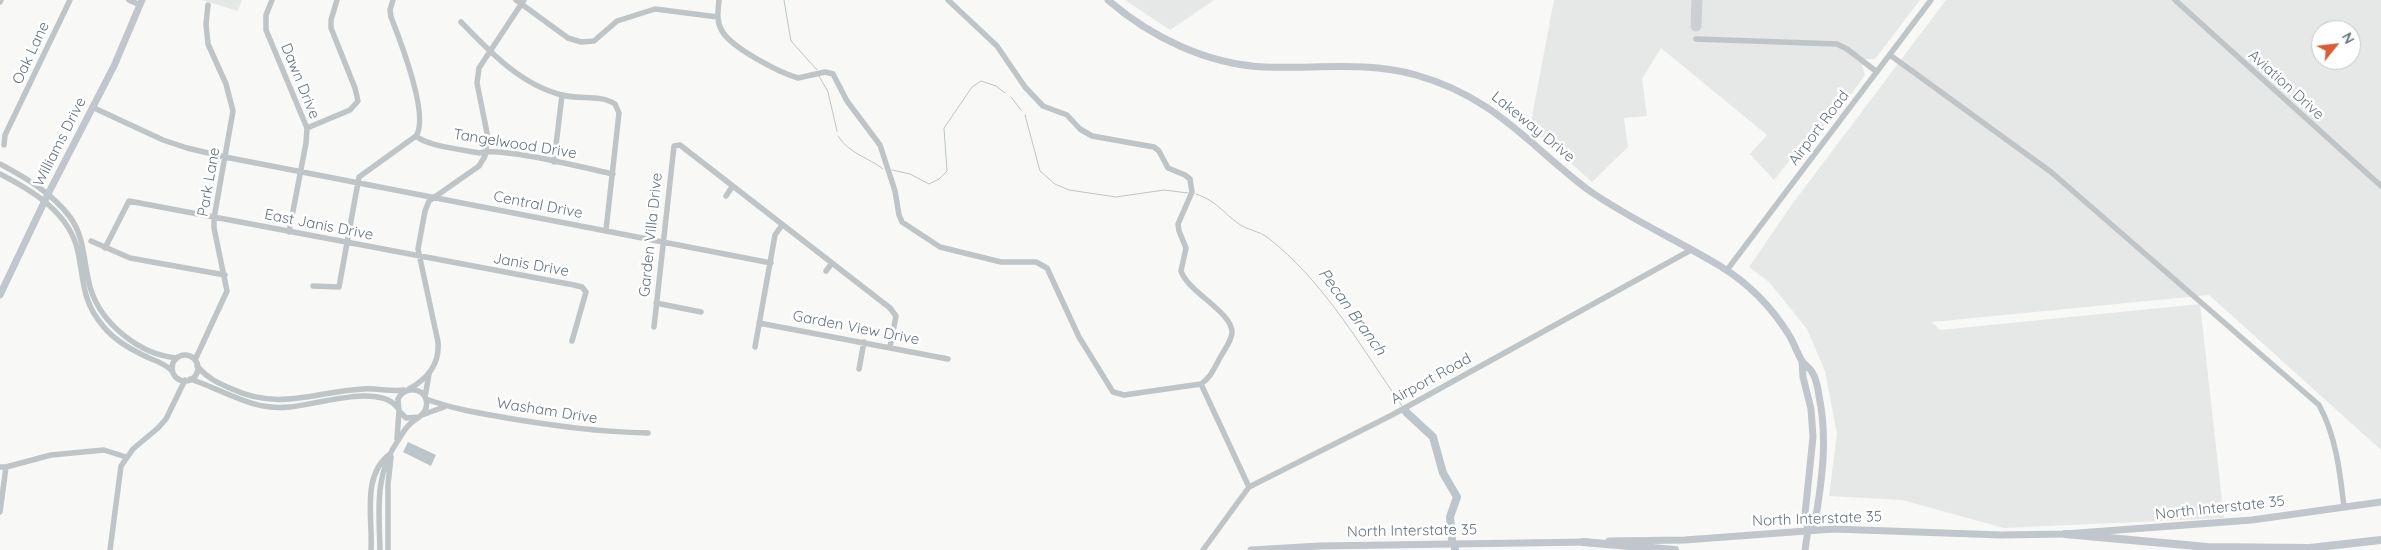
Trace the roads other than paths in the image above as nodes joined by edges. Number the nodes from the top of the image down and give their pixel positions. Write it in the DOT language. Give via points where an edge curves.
graph roads {
  1 [pos="70,0"];
  2 [pos="130,0"];
  3 [pos="272,0"];
  4 [pos="337,0"];
  5 [pos="393,0"];
  6 [pos="719,0"];
  7 [pos="948,0"];
  8 [pos="1108,0"];
  9 [pos="1932,0"];
  10 [pos="2175,0"];
  11 [pos="521,1"];
  12 [pos="141,2"];
  13 [pos="208,5"];
  14 [pos="718,17"];
  15 [pos="461,22"];
  16 [pos="1696,39"];
  17 [pos="489,51"];
  18 [pos="1890,54"];
  19 [pos="1877,72"];
  20 [pos="562,96"];
  21 [pos="92,107"];
  22 [pos="306,128"];
  23 [pos="416,136"];
  24 [pos="4,145"];
  25 [pos="487,150"];
  26 [pos="225,157"];
  27 [pos="554,162"];
  28 [pos="0,164"];
  29 [pos="301,172"];
  30 [pos="0,174"];
  31 [pos="613,174"];
  32 [pos="358,183"];
  33 [pos="2381,186"];
  34 [pos="732,187"];
  35 [pos="48,194"];
  36 [pos="726,196"];
  37 [pos="434,197"];
  38 [pos="45,202"];
  39 [pos="214,218"];
  40 [pos="782,225"];
  41 [pos="606,230"];
  42 [pos="290,232"];
  43 [pos="663,241"];
  44 [pos="91,242"];
  45 [pos="347,242"];
  46 [pos="105,248"];
  47 [pos="1691,250"];
  48 [pos="419,257"];
  49 [pos="771,263"];
  50 [pos="832,264"];
  51 [pos="1727,270"];
  52 [pos="826,271"];
  53 [pos="225,275"];
  54 [pos="314,286"];
  55 [pos="0,295"];
  56 [pos="656,303"];
  57 [pos="701,312"];
  58 [pos="759,322"];
  59 [pos="654,327"];
  60 [pos="572,340"];
  61 [pos="864,342"];
  62 [pos="754,347"];
  63 [pos="890,347"];
  64 [pos="177,358"];
  65 [pos="948,359"];
  66 [pos="195,360"];
  67 [pos="1802,361"];
  68 [pos="197,366"];
  69 [pos="859,369"];
  70 [pos="172,371"];
  71 [pos="430,374"];
  72 [pos="187,380"];
  73 [pos="1201,384"];
  74 [pos="408,389"];
  75 [pos="347,391"];
  76 [pos="251,398"];
  77 [pos="300,398"];
  78 [pos="349,398"];
  79 [pos="425,398"];
  80 [pos="250,404"];
  81 [pos="301,405"];
  82 [pos="444,407"];
  83 [pos="398,409"];
  84 [pos="420,416"];
  85 [pos="648,433"];
  86 [pos="397,441"];
  87 [pos="392,453"];
  88 [pos="126,457"];
  89 [pos="3,467"];
  90 [pos="1249,487"];
  91 [pos="2381,502"];
  92 [pos="2344,507"];
  93 [pos="0,512"];
  94 [pos="1816,515"];
  95 [pos="1833,529"];
  96 [pos="1808,530"];
  97 [pos="2065,534"];
  98 [pos="2381,540"];
  99 [pos="1583,542"];
  100 [pos="1806,546"];
  101 [pos="2306,548"];
  102 [pos="110,550"];
  103 [pos="372,550"];
  104 [pos="380,550"];
  105 [pos="388,550"];
  106 [pos="1203,550"];
  107 [pos="1252,550"];
  108 [pos="1675,550"];
  109 [pos="2289,550"];
  1 -- 24 [label="street, Oak Lane" via="5,135"];
  2 -- 12 [label="street"];
  3 -- 22 [label="street, Dawn Drive" via="266,15 266,30"];
  4 -- 22 [label="street" via="331,28 358,101 350,110"];
  5 -- 23 [label="street" via="391,17 408,61 420,115 420,130"];
  6 -- 14 [label="street"];
  7 -- 73 [label="street" via="997,46 1016,76 1039,102 1067,115 1092,136 1156,148 1168,168 1188,177 1193,188 1178,224 1186,248 1180,267 1182,274 1226,319 1232,330 1216,365"];
  8 -- 47 [label="main road, Lakeway Drive" via="1141,26 1166,40 1213,58 1262,66 1386,68 1443,84 1492,109 1586,188"];
  9 -- 18 [label="street, Airport Road"];
  10 -- 33 [label="street, Aviation Drive"];
  11 -- 14 [label="street" via="568,38 585,43 598,38 617,21 654,8"];
  11 -- 17 [label="street"];
  12 -- 21 [label="main road, Williams Drive"];
  13 -- 26 [label="street, Park Lane" via="208,44 226,84 233,111"];
  14 -- 73 [label="street" via="721,30 735,45 792,76 800,78 827,71 833,74 880,145 902,222 943,248 1001,262 1044,265 1080,337 1113,392 1124,395"];
  15 -- 17 [label="street"];
  16 -- 19 [label="street" via="1837,44"];
  17 -- 20 [label="street" via="530,82"];
  17 -- 25 [label="street" via="479,68 477,83 488,138"];
  18 -- 19 [label="street, Airport Road"];
  18 -- 92 [label="street" via="2052,172 2319,405 2330,424"];
  19 -- 51 [label="street, Airport Road"];
  20 -- 27 [label="street"];
  20 -- 31 [label="street" via="603,99 615,104 619,113"];
  21 -- 26 [label="street, Central Drive" via="163,140"];
  21 -- 35 [label="main road, Williams Drive"];
  22 -- 29 [label="street, Dawn Drive"];
  23 -- 25 [label="street, Tangelwood Drive" via="420,140 480,153"];
  23 -- 32 [label="street" via="363,173"];
  25 -- 27 [label="street, Tangelwood Drive"];
  25 -- 37 [label="street" via="478,166"];
  26 -- 29 [label="street, Central Drive"];
  26 -- 39 [label="street, Park Lane"];
  27 -- 31 [label="street, Tangelwood Drive"];
  28 -- 35 [label="street"];
  29 -- 32 [label="street, Central Drive"];
  29 -- 42 [label="street, Dawn Drive"];
  30 -- 38 [label="street"];
  31 -- 41 [label="street"];
  32 -- 37 [label="street, Central Drive"];
  32 -- 45 [label="street"];
  34 -- 36 [label="street"];
  34 -- 40 [label="street"];
  34 -- 43 [label="street, Garden Villa Drive" via="686,149 674,146"];
  35 -- 38 [label="main road, Williams Drive"];
  35 -- 64 [label="street" via="70,217 80,234 91,290 102,313 135,342 164,356"];
  37 -- 41 [label="street, Central Drive"];
  37 -- 48 [label="street" via="425,211 418,244"];
  38 -- 55 [label="main road, Williams Drive"];
  38 -- 70 [label="street" via="63,220 74,239 84,292 103,326 127,346"];
  39 -- 42 [label="street, East Janis Drive"];
  39 -- 46 [label="street, East Janis Drive" via="129,201"];
  39 -- 53 [label="street, Park Lane"];
  40 -- 49 [label="street" via="775,235"];
  40 -- 50 [label="street"];
  41 -- 43 [label="street, Central Drive"];
  42 -- 45 [label="street, East Janis Drive"];
  43 -- 49 [label="street, Central Drive"];
  43 -- 56 [label="street, Garden Villa Drive"];
  44 -- 46 [label="street"];
  45 -- 48 [label="street, East Janis Drive"];
  45 -- 54 [label="street" via="339,287"];
  46 -- 53 [label="street" via="130,258"];
  47 -- 51 [label="main road, Lakeway Drive"];
  47 -- 90 [label="street, Airport Road" via="1392,415"];
  48 -- 60 [label="street, Janis Drive" via="582,287 586,297"];
  48 -- 71 [label="street" via="438,342"];
  49 -- 58 [label="street"];
  50 -- 52 [label="street"];
  50 -- 63 [label="street" via="894,312 896,320"];
  51 -- 67 [label="main road, Lakeway Drive" via="1774,312"];
  53 -- 66 [label="street, Park Lane" via="224,299"];
  56 -- 57 [label="street"];
  56 -- 59 [label="street, Garden Villa Drive"];
  58 -- 61 [label="street, Garden View Drive"];
  58 -- 62 [label="street"];
  61 -- 63 [label="street, Garden View Drive"];
  61 -- 69 [label="street"];
  63 -- 65 [label="street, Garden View Drive"];
  64 -- 66 [label="street" via="186,355"];
  64 -- 70 [label="street"];
  66 -- 68 [label="street"];
  67 -- 94 [label="main road, Lakeway Drive" via="1813,373 1824,426 1823,468"];
  67 -- 96 [label="main road, Lakeway Drive" via="1813,437 1805,514"];
  68 -- 72 [label="street" via="195,375"];
  68 -- 76 [label="street" via="216,382"];
  70 -- 72 [label="street" via="176,377"];
  71 -- 74 [label="street"];
  71 -- 79 [label="street"];
  72 -- 80 [label="street"];
  72 -- 88 [label="street" via="166,419"];
  73 -- 90 [label="street"];
  74 -- 75 [label="street"];
  74 -- 79 [label="street" via="418,390"];
  74 -- 83 [label="street" via="398,399"];
  75 -- 77 [label="street"];
  75 -- 78 [label="street"];
  76 -- 77 [label="street" via="283,401"];
  76 -- 80 [label="street"];
  77 -- 81 [label="street"];
  78 -- 81 [label="street"];
  78 -- 83 [label="street" via="381,397 391,400"];
  79 -- 82 [label="street, Washam Drive"];
  79 -- 84 [label="street" via="426,408"];
  80 -- 81 [label="street" via="271,408"];
  82 -- 84 [label="street, Washam Drive"];
  82 -- 85 [label="street, Washam Drive" via="603,432"];
  83 -- 84 [label="street" via="406,418"];
  83 -- 86 [label="street"];
  84 -- 86 [label="street" via="408,425"];
  86 -- 87 [label="street"];
  87 -- 103 [label="street" via="380,462 370,489"];
  87 -- 104 [label="street" via="380,480"];
  87 -- 105 [label="street" via="388,484"];
  88 -- 89 [label="street" via="104,450 51,455"];
  88 -- 102 [label="street" via="119,474"];
  89 -- 93 [label="street"];
  90 -- 106 [label="street, Airport Road"];
  91 -- 92 [label="main road, North Interstate 35"];
  92 -- 97 [label="main road, North Interstate 35" via="2252,520"];
  94 -- 95 [label="main road" via="1824,525"];
  94 -- 96 [label="main road, Lakeway Drive" via="1815,523"];
  95 -- 96 [label="main road, North Interstate 35"];
  95 -- 97 [label="main road, North Interstate 35"];
  96 -- 99 [label="main road, North Interstate 35" via="1685,540"];
  96 -- 100 [label="main road, Lakeway Drive"];
  97 -- 101 [label="highway" via="2207,547"];
  98 -- 101 [label="highway"];
  99 -- 107 [label="main road, North Interstate 35"];
  99 -- 108 [label="highway"];
  101 -- 109 [label="highway"];
}
